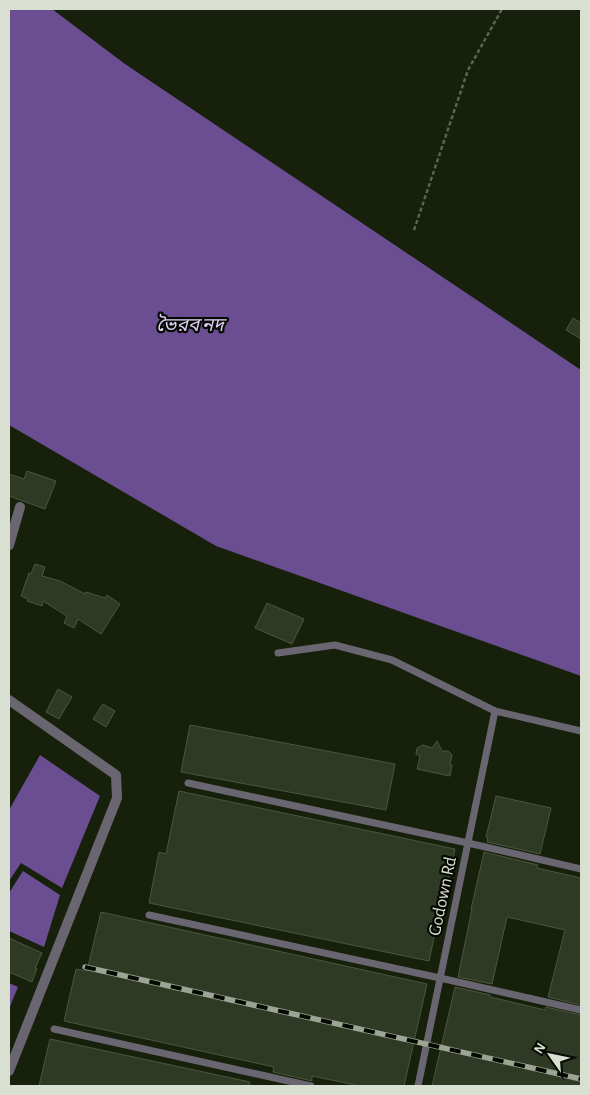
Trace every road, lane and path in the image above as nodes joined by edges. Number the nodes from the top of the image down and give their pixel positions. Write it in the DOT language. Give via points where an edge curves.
graph roads {
  1 [pos="502,9"];
  2 [pos="414,230"];
  3 [pos="20,507"];
  4 [pos="9,545"];
  5 [pos="278,653"];
  6 [pos="9,700"];
  7 [pos="495,711"];
  8 [pos="581,731"];
  9 [pos="188,783"];
  10 [pos="468,843"];
  11 [pos="581,869"];
  12 [pos="149,915"];
  13 [pos="440,978"];
  14 [pos="581,1010"];
  15 [pos="54,1029"];
  16 [pos="9,1071"];
  17 [pos="310,1086"];
  18 [pos="418,1086"];
  1 -- 2 [label="path" via="468,70"];
  3 -- 4 [label="street"];
  5 -- 7 [label="lane" via="336,645 392,660"];
  6 -- 16 [label="street" via="116,775 117,798"];
  7 -- 8 [label="lane"];
  7 -- 10 [label="lane, Godown Rd"];
  9 -- 10 [label="lane"];
  10 -- 11 [label="lane"];
  10 -- 13 [label="lane, Godown Rd"];
  12 -- 13 [label="lane"];
  13 -- 14 [label="lane"];
  13 -- 18 [label="lane, Godown Rd"];
  15 -- 17 [label="lane"];
}
